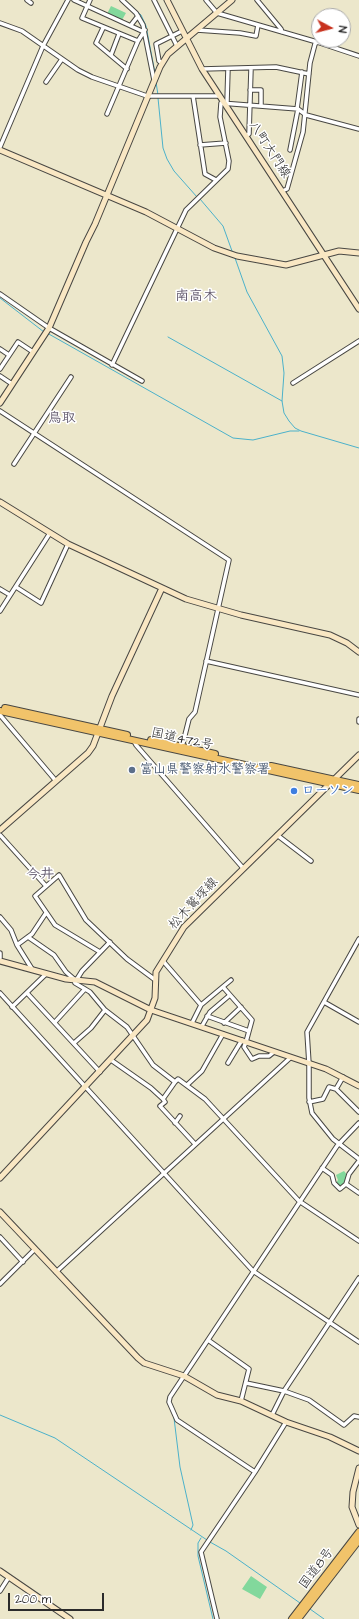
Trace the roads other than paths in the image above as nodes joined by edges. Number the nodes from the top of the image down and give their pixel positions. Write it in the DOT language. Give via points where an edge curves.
graph roads {
  1 [pos="27,0"];
  2 [pos="68,0"];
  3 [pos="74,0"];
  4 [pos="90,0"];
  5 [pos="122,0"];
  6 [pos="154,0"];
  7 [pos="167,0"];
  8 [pos="206,0"];
  9 [pos="232,0"];
  10 [pos="256,0"];
  11 [pos="31,3"];
  12 [pos="87,6"];
  13 [pos="217,13"];
  14 [pos="138,16"];
  15 [pos="0,22"];
  16 [pos="258,25"];
  17 [pos="131,26"];
  18 [pos="103,28"];
  19 [pos="196,30"];
  20 [pos="144,31"];
  21 [pos="182,31"];
  22 [pos="282,32"];
  23 [pos="119,34"];
  24 [pos="172,36"];
  25 [pos="186,39"];
  26 [pos="311,40"];
  27 [pos="138,41"];
  28 [pos="43,46"];
  29 [pos="177,46"];
  30 [pos="314,48"];
  31 [pos="335,48"];
  32 [pos="111,55"];
  33 [pos="359,56"];
  34 [pos="62,59"];
  35 [pos="162,64"];
  36 [pos="127,68"];
  37 [pos="251,68"];
  38 [pos="202,69"];
  39 [pos="228,69"];
  40 [pos="302,72"];
  41 [pos="309,74"];
  42 [pos="154,80"];
  43 [pos="46,82"];
  44 [pos="119,86"];
  45 [pos="250,90"];
  46 [pos="147,96"];
  47 [pos="193,96"];
  48 [pos="220,96"];
  49 [pos="225,102"];
  50 [pos="250,104"];
  51 [pos="261,105"];
  52 [pos="297,109"];
  53 [pos="107,114"];
  54 [pos="306,115"];
  55 [pos="359,129"];
  56 [pos="246,136"];
  57 [pos="226,143"];
  58 [pos="200,145"];
  59 [pos="0,147"];
  60 [pos="0,150"];
  61 [pos="290,150"];
  62 [pos="216,180"];
  63 [pos="282,190"];
  64 [pos="106,195"];
  65 [pos="179,228"];
  66 [pos="359,253"];
  67 [pos="324,255"];
  68 [pos="0,294"];
  69 [pos="359,309"];
  70 [pos="49,328"];
  71 [pos="359,341"];
  72 [pos="0,349"];
  73 [pos="33,352"];
  74 [pos="9,355"];
  75 [pos="112,365"];
  76 [pos="0,369"];
  77 [pos="0,376"];
  78 [pos="71,377"];
  79 [pos="142,381"];
  80 [pos="293,383"];
  81 [pos="12,384"];
  82 [pos="0,403"];
  83 [pos="0,411"];
  84 [pos="34,434"];
  85 [pos="14,464"];
  86 [pos="0,502"];
  87 [pos="50,533"];
  88 [pos="68,544"];
  89 [pos="16,587"];
  90 [pos="162,588"];
  91 [pos="0,589"];
  92 [pos="10,595"];
  93 [pos="218,609"];
  94 [pos="0,611"];
  95 [pos="359,652"];
  96 [pos="206,661"];
  97 [pos="359,695"];
  98 [pos="0,707"];
  99 [pos="0,711"];
  100 [pos="0,714"];
  101 [pos="100,731"];
  102 [pos="134,741"];
  103 [pos="182,747"];
  104 [pos="359,755"];
  105 [pos="56,781"];
  106 [pos="331,782"];
  107 [pos="359,785"];
  108 [pos="359,790"];
  109 [pos="0,830"];
  110 [pos="0,835"];
  111 [pos="277,835"];
  112 [pos="311,861"];
  113 [pos="243,868"];
  114 [pos="46,886"];
  115 [pos="46,913"];
  116 [pos="0,917"];
  117 [pos="28,937"];
  118 [pos="359,940"];
  119 [pos="110,942"];
  120 [pos="17,945"];
  121 [pos="100,952"];
  122 [pos="0,953"];
  123 [pos="0,960"];
  124 [pos="162,960"];
  125 [pos="32,969"];
  126 [pos="46,974"];
  127 [pos="76,979"];
  128 [pos="154,979"];
  129 [pos="231,980"];
  130 [pos="223,987"];
  131 [pos="85,989"];
  132 [pos="28,992"];
  133 [pos="0,994"];
  134 [pos="230,995"];
  135 [pos="324,1002"];
  136 [pos="202,1005"];
  137 [pos="12,1007"];
  138 [pos="241,1007"];
  139 [pos="105,1010"];
  140 [pos="151,1010"];
  141 [pos="207,1016"];
  142 [pos="54,1022"];
  143 [pos="224,1022"];
  144 [pos="359,1022"];
  145 [pos="192,1023"];
  146 [pos="202,1026"];
  147 [pos="249,1031"];
  148 [pos="223,1034"];
  149 [pos="133,1036"];
  150 [pos="245,1041"];
  151 [pos="74,1044"];
  152 [pos="274,1052"];
  153 [pos="290,1058"];
  154 [pos="111,1060"];
  155 [pos="228,1063"];
  156 [pos="309,1064"];
  157 [pos="100,1072"];
  158 [pos="343,1077"];
  159 [pos="175,1082"];
  160 [pos="358,1084"];
  161 [pos="187,1085"];
  162 [pos="86,1088"];
  163 [pos="336,1089"];
  164 [pos="163,1099"];
  165 [pos="309,1102"];
  166 [pos="359,1112"];
  167 [pos="180,1116"];
  168 [pos="224,1119"];
  169 [pos="175,1123"];
  170 [pos="359,1123"];
  171 [pos="195,1144"];
  172 [pos="339,1144"];
  173 [pos="359,1160"];
  174 [pos="322,1168"];
  175 [pos="164,1174"];
  176 [pos="0,1178"];
  177 [pos="346,1184"];
  178 [pos="359,1193"];
  179 [pos="299,1201"];
  180 [pos="0,1212"];
  181 [pos="0,1237"];
  182 [pos="359,1241"];
  183 [pos="35,1249"];
  184 [pos="23,1262"];
  185 [pos="253,1271"];
  186 [pos="56,1272"];
  187 [pos="359,1278"];
  188 [pos="0,1284"];
  189 [pos="329,1322"];
  190 [pos="208,1340"];
  191 [pos="359,1342"];
  192 [pos="184,1376"];
  193 [pos="246,1384"];
  194 [pos="284,1391"];
  195 [pos="241,1400"];
  196 [pos="272,1415"];
  197 [pos="359,1417"];
  198 [pos="286,1422"];
  199 [pos="359,1451"];
  200 [pos="359,1468"];
  201 [pos="255,1472"];
  202 [pos="359,1525"];
  203 [pos="359,1532"];
  204 [pos="359,1540"];
  205 [pos="0,1571"];
  206 [pos="9,1577"];
  207 [pos="0,1591"];
  208 [pos="308,1602"];
  209 [pos="302,1611"];
  210 [pos="70,1619"];
  211 [pos="217,1619"];
  212 [pos="292,1619"];
  213 [pos="298,1619"];
  1 -- 11 [label="street"];
  2 -- 28 [label="street"];
  3 -- 12 [label="street"];
  4 -- 12 [label="street"];
  5 -- 14 [label="street"];
  6 -- 24 [label="street"];
  7 -- 21 [label="street, 八町大門線"];
  8 -- 13 [label="street"];
  9 -- 13 [label="street"];
  10 -- 22 [label="street"];
  12 -- 17 [label="street"];
  12 -- 18 [label="street" via="82,18"];
  13 -- 16 [label="street"];
  13 -- 19 [label="street"];
  14 -- 17 [label="street"];
  14 -- 20 [label="street"];
  15 -- 28 [label="street" via="22,31"];
  16 -- 19 [label="street" via="256,36"];
  16 -- 22 [label="street"];
  17 -- 20 [label="street"];
  18 -- 23 [label="street"];
  18 -- 32 [label="street" via="96,43"];
  19 -- 25 [label="street"];
  20 -- 27 [label="street"];
  20 -- 42 [label="street"];
  21 -- 24 [label="street"];
  21 -- 25 [label="street, 八町大門線"];
  22 -- 26 [label="street"];
  23 -- 27 [label="street"];
  23 -- 32 [label="street"];
  24 -- 29 [label="street"];
  24 -- 35 [label="street" via="156,44 159,61"];
  25 -- 29 [label="street"];
  25 -- 38 [label="street, 八町大門線"];
  27 -- 36 [label="street"];
  28 -- 34 [label="street"];
  28 -- 59 [label="street"];
  29 -- 35 [label="street"];
  30 -- 41 [label="street"];
  31 -- 33 [label="street"];
  32 -- 36 [label="street"];
  34 -- 43 [label="street"];
  34 -- 44 [label="street" via="92,77"];
  35 -- 42 [label="street"];
  36 -- 44 [label="street"];
  37 -- 39 [label="street"];
  37 -- 40 [label="street" via="276,67"];
  37 -- 45 [label="street"];
  38 -- 39 [label="street"];
  38 -- 48 [label="street, 八町大門線"];
  39 -- 49 [label="street"];
  40 -- 41 [label="street"];
  40 -- 52 [label="street"];
  41 -- 54 [label="street"];
  42 -- 46 [label="street"];
  44 -- 46 [label="street"];
  44 -- 53 [label="street"];
  45 -- 50 [label="street"];
  45 -- 51 [label="street" via="262,90"];
  46 -- 47 [label="street"];
  46 -- 64 [label="street"];
  47 -- 48 [label="street"];
  47 -- 58 [label="street"];
  48 -- 49 [label="street, 八町大門線"];
  49 -- 50 [label="street"];
  49 -- 56 [label="street, 八町大門線"];
  49 -- 57 [label="street" via="221,103 220,108"];
  50 -- 51 [label="street"];
  50 -- 56 [label="street"];
  51 -- 52 [label="street"];
  52 -- 54 [label="street"];
  52 -- 61 [label="street"];
  54 -- 55 [label="street"];
  54 -- 63 [label="street" via="287,189"];
  56 -- 63 [label="street, 八町大門線"];
  57 -- 58 [label="street"];
  57 -- 62 [label="street" via="229,166"];
  58 -- 62 [label="street" via="205,174"];
  60 -- 64 [label="street"];
  62 -- 65 [label="street" via="186,210"];
  63 -- 67 [label="street, 八町大門線"];
  64 -- 65 [label="street"];
  64 -- 70 [label="street"];
  65 -- 67 [label="street" via="214,248 256,261 286,265"];
  65 -- 75 [label="street"];
  66 -- 67 [label="street" via="339,251"];
  67 -- 69 [label="street, 八町大門線"];
  68 -- 70 [label="street"];
  70 -- 73 [label="street"];
  70 -- 75 [label="street"];
  71 -- 80 [label="street"];
  72 -- 74 [label="street"];
  73 -- 74 [label="street" via="18,342"];
  73 -- 81 [label="street"];
  74 -- 76 [label="street"];
  75 -- 79 [label="street"];
  77 -- 81 [label="street"];
  78 -- 84 [label="street"];
  81 -- 82 [label="street"];
  83 -- 84 [label="street"];
  84 -- 85 [label="street"];
  84 -- 93 [label="street" via="229,560"];
  86 -- 87 [label="street"];
  87 -- 88 [label="street"];
  87 -- 89 [label="street"];
  88 -- 89 [label="street" via="40,603"];
  88 -- 90 [label="street"];
  89 -- 92 [label="street"];
  90 -- 93 [label="street"];
  90 -- 101 [label="street" via="112,696"];
  91 -- 92 [label="street"];
  92 -- 94 [label="street"];
  93 -- 95 [label="street" via="330,635"];
  93 -- 96 [label="street"];
  96 -- 97 [label="street"];
  96 -- 103 [label="street" via="195,712 189,719"];
  98 -- 101 [label="highway, 国道472号"];
  99 -- 101 [label="highway, 国道472号"];
  100 -- 105 [label="street"];
  101 -- 102 [label="highway, 国道472号"];
  101 -- 103 [label="highway, 国道472号"];
  101 -- 105 [label="street" via="89,751"];
  102 -- 106 [label="highway, 国道472号"];
  102 -- 113 [label="street"];
  103 -- 106 [label="highway, 国道472号"];
  104 -- 106 [label="street, 松木鷲塚線"];
  105 -- 109 [label="street"];
  106 -- 107 [label="highway, 国道472号"];
  106 -- 108 [label="highway, 国道472号"];
  106 -- 111 [label="street, 松木鷲塚線"];
  110 -- 114 [label="street"];
  111 -- 112 [label="street"];
  111 -- 113 [label="street, 松木鷲塚線"];
  113 -- 124 [label="street, 松木鷲塚線" via="184,927"];
  114 -- 115 [label="street" via="34,896"];
  114 -- 119 [label="street" via="59,875 86,920"];
  115 -- 117 [label="street"];
  115 -- 121 [label="street" via="55,925"];
  116 -- 120 [label="street" via="11,930"];
  117 -- 120 [label="street"];
  117 -- 127 [label="street" via="54,955 66,972"];
  118 -- 135 [label="street"];
  119 -- 121 [label="street"];
  119 -- 128 [label="street" via="127,959"];
  120 -- 125 [label="street"];
  121 -- 127 [label="street"];
  122 -- 123 [label="street"];
  123 -- 125 [label="street"];
  124 -- 128 [label="street, 松木鷲塚線"];
  124 -- 136 [label="street"];
  125 -- 126 [label="street"];
  126 -- 127 [label="street"];
  126 -- 132 [label="street"];
  127 -- 131 [label="street" via="75,983"];
  127 -- 140 [label="street" via="105,986"];
  128 -- 140 [label="street, 松木鷲塚線" via="155,998"];
  129 -- 130 [label="street"];
  130 -- 134 [label="street"];
  130 -- 136 [label="street"];
  131 -- 139 [label="street"];
  131 -- 142 [label="street"];
  132 -- 137 [label="street"];
  132 -- 142 [label="street"];
  133 -- 137 [label="street"];
  134 -- 138 [label="street"];
  134 -- 141 [label="street"];
  135 -- 144 [label="street"];
  135 -- 156 [label="street" via="307,1032"];
  136 -- 145 [label="street"];
  137 -- 162 [label="street"];
  138 -- 143 [label="street"];
  138 -- 147 [label="street" via="252,1020"];
  139 -- 149 [label="street" via="127,1027"];
  139 -- 151 [label="street"];
  140 -- 145 [label="street"];
  140 -- 149 [label="street, 松木鷲塚線" via="147,1020"];
  141 -- 143 [label="street"];
  141 -- 146 [label="street"];
  142 -- 151 [label="street"];
  143 -- 147 [label="street"];
  145 -- 146 [label="street"];
  146 -- 148 [label="street"];
  147 -- 150 [label="street"];
  148 -- 150 [label="street"];
  148 -- 161 [label="street" via="202,1071"];
  149 -- 154 [label="street, 松木鷲塚線"];
  149 -- 159 [label="street" via="153,1065"];
  150 -- 152 [label="street"];
  150 -- 152 [label="street" via="244,1048 252,1059 269,1056"];
  150 -- 155 [label="street"];
  151 -- 157 [label="street"];
  152 -- 153 [label="street"];
  153 -- 156 [label="street"];
  153 -- 168 [label="street"];
  154 -- 157 [label="street, 松木鷲塚線"];
  154 -- 164 [label="street"];
  156 -- 158 [label="street"];
  156 -- 165 [label="street"];
  157 -- 162 [label="street, 松木鷲塚線"];
  158 -- 160 [label="street"];
  158 -- 163 [label="street"];
  159 -- 161 [label="street" via="178,1079"];
  159 -- 164 [label="street"];
  161 -- 168 [label="street"];
  162 -- 175 [label="street"];
  162 -- 176 [label="street, 松木鷲塚線"];
  163 -- 165 [label="street" via="329,1087 322,1099"];
  163 -- 166 [label="street"];
  164 -- 169 [label="street" via="165,1102 160,1106"];
  165 -- 172 [label="street" via="312,1113"];
  167 -- 169 [label="street"];
  168 -- 171 [label="street"];
  168 -- 179 [label="street"];
  169 -- 171 [label="street"];
  170 -- 172 [label="street"];
  171 -- 175 [label="street"];
  172 -- 173 [label="street"];
  172 -- 174 [label="street"];
  173 -- 177 [label="street" via="349,1174"];
  174 -- 177 [label="street" via="332,1175 334,1183 340,1189"];
  174 -- 179 [label="street"];
  175 -- 185 [label="street"];
  175 -- 186 [label="street"];
  177 -- 178 [label="street"];
  179 -- 182 [label="street"];
  179 -- 185 [label="street"];
  180 -- 183 [label="street"];
  181 -- 184 [label="street"];
  183 -- 184 [label="street"];
  183 -- 186 [label="street"];
  184 -- 188 [label="street"];
  185 -- 189 [label="street"];
  185 -- 190 [label="street"];
  186 -- 192 [label="street" via="138,1358"];
  187 -- 189 [label="street"];
  189 -- 191 [label="street"];
  189 -- 194 [label="street"];
  190 -- 192 [label="street"];
  190 -- 193 [label="street" via="249,1369"];
  192 -- 195 [label="street" via="217,1395"];
  192 -- 201 [label="street" via="169,1402 177,1420"];
  193 -- 194 [label="street"];
  193 -- 195 [label="street"];
  194 -- 196 [label="street"];
  194 -- 197 [label="street" via="309,1400 344,1425 354,1416"];
  195 -- 196 [label="street"];
  196 -- 198 [label="street"];
  198 -- 199 [label="street" via="330,1436"];
  198 -- 201 [label="street"];
  200 -- 202 [label="street" via="352,1507"];
  201 -- 211 [label="street" via="201,1552"];
  203 -- 208 [label="highway, 国道8号"];
  204 -- 208 [label="highway, 国道8号"];
  205 -- 206 [label="street"];
  206 -- 207 [label="street"];
  206 -- 210 [label="street"];
  208 -- 209 [label="highway, 国道8号"];
  209 -- 212 [label="highway, 国道8号"];
  209 -- 213 [label="highway, 国道8号"];
}
